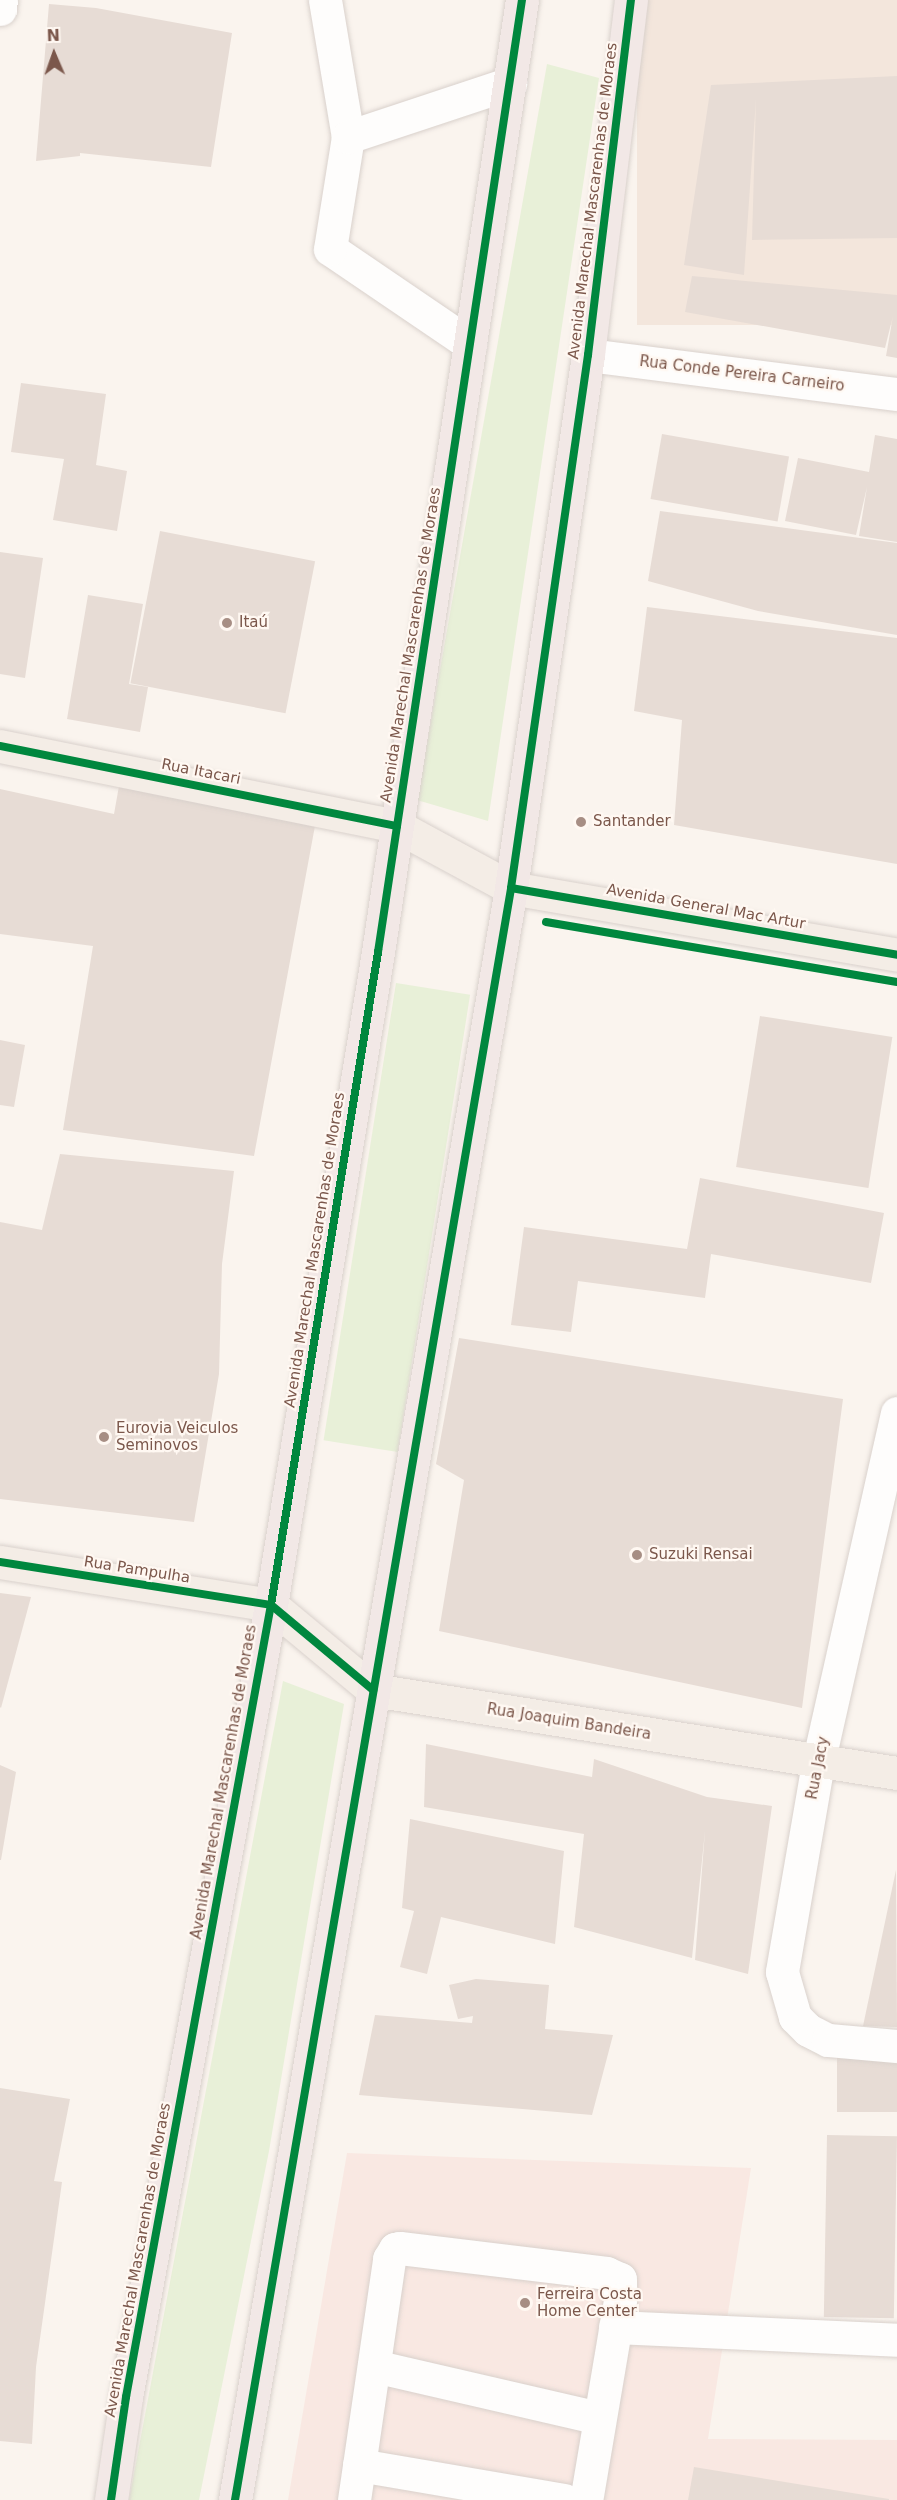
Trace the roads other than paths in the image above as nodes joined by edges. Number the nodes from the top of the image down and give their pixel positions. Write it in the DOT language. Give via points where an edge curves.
graph roads {
  1 [pos="2,0"];
  2 [pos="325,0"];
  3 [pos="522,0"];
  4 [pos="631,0"];
  5 [pos="0,9"];
  6 [pos="510,82"];
  7 [pos="348,137"];
  8 [pos="470,344"];
  9 [pos="588,355"];
  10 [pos="897,394"];
  11 [pos="0,746"];
  12 [pos="397,826"];
  13 [pos="511,888"];
  14 [pos="897,955"];
  15 [pos="897,1413"];
  16 [pos="0,1562"];
  17 [pos="271,1605"];
  18 [pos="373,1690"];
  19 [pos="818,1763"];
  20 [pos="897,1773"];
  21 [pos="897,2046"];
  22 [pos="615,2326"];
  23 [pos="897,2340"];
  24 [pos="374,2366"];
  25 [pos="599,2418"];
  26 [pos="360,2465"];
  27 [pos="111,2500"];
  28 [pos="235,2500"];
  29 [pos="354,2500"];
  30 [pos="564,2500"];
  31 [pos="586,2500"];
  1 -- 5 [label="street"];
  2 -- 7 [label="street"];
  3 -- 6 [label="highway, Avenida Marechal Mascarenhas de Moraes"];
  4 -- 9 [label="highway, Avenida Marechal Mascarenhas de Moraes"];
  6 -- 7 [label="street"];
  6 -- 8 [label="highway, Avenida Marechal Mascarenhas de Moraes"];
  7 -- 8 [label="street" via="330,249"];
  8 -- 12 [label="highway, Avenida Marechal Mascarenhas de Moraes"];
  9 -- 10 [label="street, Rua Conde Pereira Carneiro"];
  9 -- 13 [label="highway, Avenida Marechal Mascarenhas de Moraes"];
  11 -- 12 [label="main road, Rua Itacari"];
  12 -- 13 [label="main road, Avenida General Mac Artur"];
  12 -- 17 [label="highway, Avenida Marechal Mascarenhas de Moraes"];
  13 -- 14 [label="main road, Avenida General Mac Artur"];
  13 -- 18 [label="highway, Avenida Marechal Mascarenhas de Moraes"];
  15 -- 19 [label="street, Rua Jacy"];
  16 -- 17 [label="main road, Rua Pampulha"];
  17 -- 18 [label="main road"];
  17 -- 27 [label="highway, Avenida Marechal Mascarenhas de Moraes" via="126,2397"];
  18 -- 19 [label="main road, Rua Joaquim Bandeira"];
  18 -- 28 [label="highway, Avenida Marechal Mascarenhas de Moraes"];
  19 -- 20 [label="main road, Rua Joaquim Bandeira"];
  19 -- 21 [label="street, Rua Jacy" via="784,1951 782,1972 787,1996 795,2017 828,2040"];
  22 -- 23 [label="street"];
  22 -- 24 [label="street" via="621,2287 620,2279 614,2276 395,2248 389,2259"];
  22 -- 25 [label="street"];
  24 -- 25 [label="street"];
  24 -- 26 [label="street"];
  25 -- 31 [label="street"];
  26 -- 29 [label="street"];
  26 -- 30 [label="street"];
}
